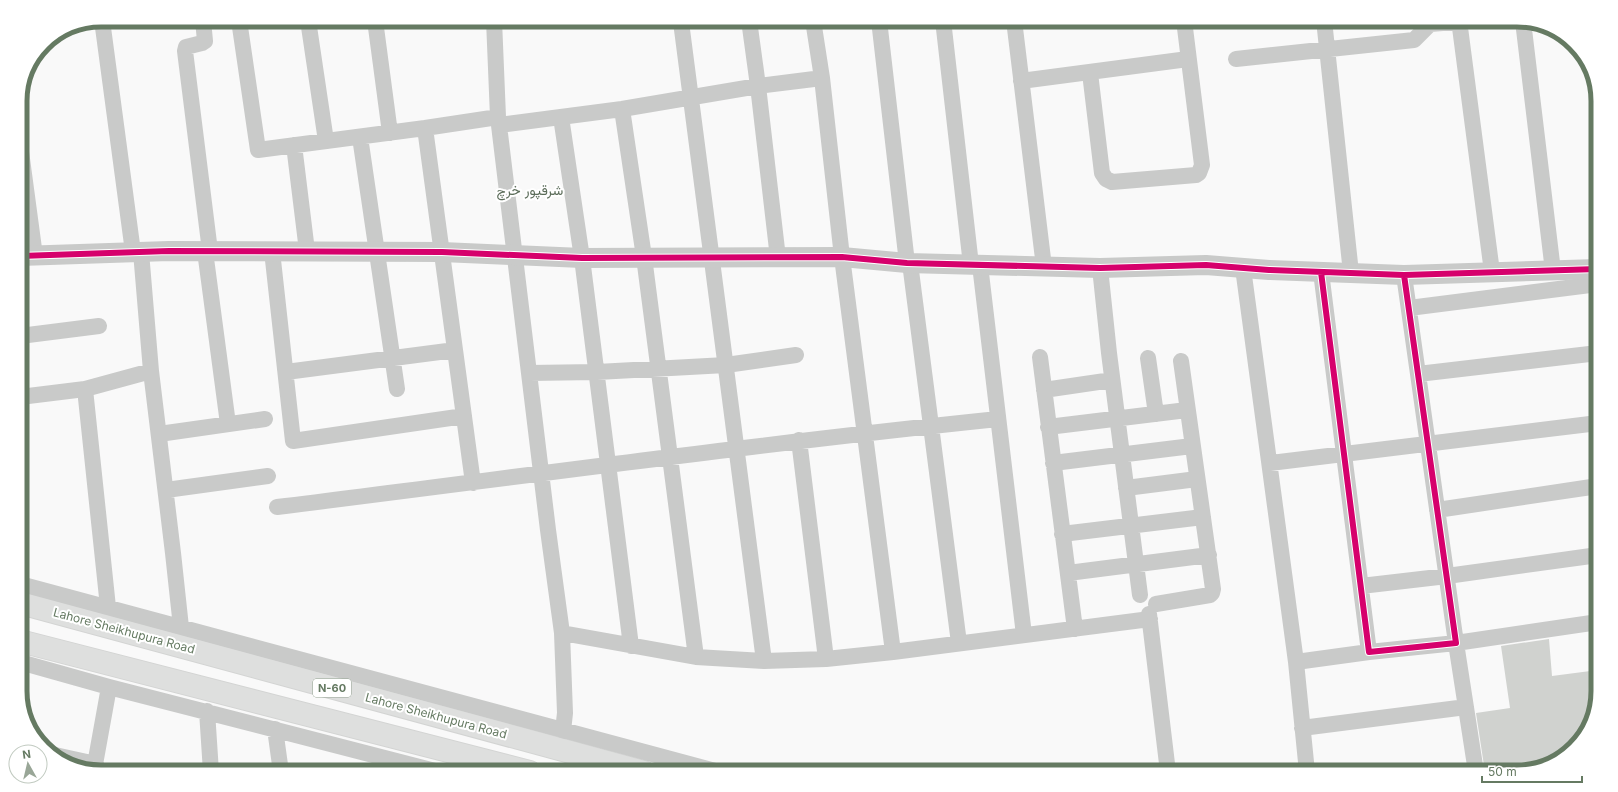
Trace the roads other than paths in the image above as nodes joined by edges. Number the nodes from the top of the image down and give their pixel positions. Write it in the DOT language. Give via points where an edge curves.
graph roads {
  1 [pos="103,27"];
  2 [pos="204,27"];
  3 [pos="240,27"];
  4 [pos="309,27"];
  5 [pos="376,27"];
  6 [pos="494,27"];
  7 [pos="682,27"];
  8 [pos="750,27"];
  9 [pos="814,27"];
  10 [pos="880,27"];
  11 [pos="944,27"];
  12 [pos="1015,27"];
  13 [pos="1185,27"];
  14 [pos="1325,27"];
  15 [pos="1427,27"];
  16 [pos="1460,27"];
  17 [pos="1524,28"];
  18 [pos="1327,50"];
  19 [pos="1188,59"];
  20 [pos="1236,59"];
  21 [pos="1090,73"];
  22 [pos="822,78"];
  23 [pos="1021,81"];
  24 [pos="758,86"];
  25 [pos="691,98"];
  26 [pos="622,109"];
  27 [pos="561,117"];
  28 [pos="499,121"];
  29 [pos="425,128"];
  30 [pos="390,133"];
  31 [pos="360,137"];
  32 [pos="326,141"];
  33 [pos="294,145"];
  34 [pos="27,242"];
  35 [pos="207,251"];
  36 [pos="272,251"];
  37 [pos="137,252"];
  38 [pos="307,252"];
  39 [pos="377,252"];
  40 [pos="442,252"];
  41 [pos="514,255"];
  42 [pos="28,256"];
  43 [pos="644,257"];
  44 [pos="842,257"];
  45 [pos="582,258"];
  46 [pos="711,258"];
  47 [pos="778,258"];
  48 [pos="908,263"];
  49 [pos="976,265"];
  50 [pos="1044,267"];
  51 [pos="1100,268"];
  52 [pos="1243,268"];
  53 [pos="1591,269"];
  54 [pos="1553,271"];
  55 [pos="1321,272"];
  56 [pos="1492,272"];
  57 [pos="1352,273"];
  58 [pos="1404,275"];
  59 [pos="1591,285"];
  60 [pos="1409,308"];
  61 [pos="99,326"];
  62 [pos="27,335"];
  63 [pos="455,350"];
  64 [pos="1591,354"];
  65 [pos="796,355"];
  66 [pos="1040,357"];
  67 [pos="392,358"];
  68 [pos="1148,358"];
  69 [pos="1181,361"];
  70 [pos="726,365"];
  71 [pos="658,369"];
  72 [pos="151,371"];
  73 [pos="286,372"];
  74 [pos="597,372"];
  75 [pos="529,373"];
  76 [pos="1418,374"];
  77 [pos="1112,380"];
  78 [pos="85,389"];
  79 [pos="397,390"];
  80 [pos="1044,390"];
  81 [pos="27,396"];
  82 [pos="1187,410"];
  83 [pos="1156,414"];
  84 [pos="464,416"];
  85 [pos="265,419"];
  86 [pos="998,419"];
  87 [pos="1117,419"];
  88 [pos="228,424"];
  89 [pos="1591,424"];
  90 [pos="932,426"];
  91 [pos="1048,427"];
  92 [pos="865,433"];
  93 [pos="159,434"];
  94 [pos="799,440"];
  95 [pos="1428,445"];
  96 [pos="1192,446"];
  97 [pos="738,448"];
  98 [pos="1344,453"];
  99 [pos="1122,455"];
  100 [pos="670,458"];
  101 [pos="1053,463"];
  102 [pos="1270,463"];
  103 [pos="609,465"];
  104 [pos="541,474"];
  105 [pos="268,476"];
  106 [pos="1197,479"];
  107 [pos="473,483"];
  108 [pos="1591,487"];
  109 [pos="1126,488"];
  110 [pos="166,490"];
  111 [pos="277,507"];
  112 [pos="1437,510"];
  113 [pos="1203,517"];
  114 [pos="1131,525"];
  115 [pos="1062,534"];
  116 [pos="1208,555"];
  117 [pos="1591,556"];
  118 [pos="1136,564"];
  119 [pos="1068,573"];
  120 [pos="1447,576"];
  121 [pos="27,586"];
  122 [pos="1360,586"];
  123 [pos="27,605"];
  124 [pos="108,607"];
  125 [pos="1152,612"];
  126 [pos="1591,623"];
  127 [pos="181,627"];
  128 [pos="1075,629"];
  129 [pos="562,633"];
  130 [pos="1024,635"];
  131 [pos="27,643"];
  132 [pos="959,643"];
  133 [pos="1456,643"];
  134 [pos="631,646"];
  135 [pos="893,652"];
  136 [pos="1369,652"];
  137 [pos="696,657"];
  138 [pos="826,658"];
  139 [pos="764,661"];
  140 [pos="1296,662"];
  141 [pos="27,664"];
  142 [pos="109,687"];
  143 [pos="1466,707"];
  144 [pos="207,711"];
  145 [pos="275,728"];
  146 [pos="1302,728"];
  147 [pos="563,731"];
  148 [pos="95,764"];
  149 [pos="211,765"];
  150 [pos="280,765"];
  151 [pos="413,765"];
  152 [pos="503,765"];
  153 [pos="618,765"];
  154 [pos="692,765"];
  155 [pos="1167,765"];
  156 [pos="1305,765"];
  157 [pos="1474,765"];
  1 -- 37 [label="street"];
  2 -- 35 [label="street" via="205,41 186,47 185,51"];
  3 -- 33 [label="street" via="258,150"];
  4 -- 32 [label="street"];
  5 -- 30 [label="street"];
  6 -- 28 [label="street"];
  7 -- 25 [label="street"];
  8 -- 24 [label="street"];
  9 -- 22 [label="street"];
  10 -- 48 [label="street"];
  11 -- 49 [label="street"];
  12 -- 23 [label="street"];
  13 -- 19 [label="street"];
  14 -- 18 [label="street"];
  15 -- 18 [label="street" via="1414,40"];
  16 -- 56 [label="street"];
  17 -- 54 [label="street"];
  18 -- 20 [label="street"];
  18 -- 57 [label="street"];
  19 -- 21 [label="street"];
  19 -- 21 [label="street" via="1202,165 1202,170 1196,175 1112,182 1106,179 1102,173"];
  21 -- 23 [label="street"];
  22 -- 24 [label="street"];
  22 -- 44 [label="street"];
  23 -- 50 [label="street"];
  24 -- 25 [label="street"];
  24 -- 47 [label="street"];
  25 -- 26 [label="street"];
  25 -- 46 [label="street"];
  26 -- 27 [label="street"];
  26 -- 43 [label="street"];
  27 -- 28 [label="street"];
  27 -- 45 [label="street"];
  28 -- 29 [label="street"];
  28 -- 41 [label="street"];
  29 -- 30 [label="street"];
  29 -- 40 [label="street"];
  30 -- 31 [label="street"];
  31 -- 32 [label="street"];
  31 -- 39 [label="street"];
  32 -- 33 [label="street"];
  33 -- 38 [label="street"];
  34 -- 42 [label="street"];
  35 -- 36 [label="street"];
  35 -- 37 [label="street"];
  35 -- 88 [label="street"];
  36 -- 38 [label="street"];
  36 -- 73 [label="street"];
  37 -- 42 [label="street"];
  37 -- 72 [label="street"];
  38 -- 39 [label="street"];
  39 -- 40 [label="street"];
  39 -- 67 [label="street"];
  40 -- 41 [label="street"];
  40 -- 63 [label="street"];
  41 -- 45 [label="street"];
  41 -- 75 [label="street"];
  43 -- 45 [label="street"];
  43 -- 46 [label="street"];
  43 -- 71 [label="street"];
  44 -- 47 [label="street"];
  44 -- 48 [label="street"];
  44 -- 92 [label="street"];
  45 -- 74 [label="street"];
  46 -- 47 [label="street"];
  46 -- 70 [label="street"];
  48 -- 49 [label="street"];
  48 -- 90 [label="street"];
  49 -- 50 [label="street"];
  49 -- 86 [label="street"];
  50 -- 51 [label="street"];
  51 -- 52 [label="street" via="1206,265"];
  51 -- 77 [label="street"];
  52 -- 55 [label="street"];
  52 -- 102 [label="street"];
  53 -- 54 [label="street"];
  54 -- 56 [label="street"];
  55 -- 57 [label="street"];
  55 -- 98 [label="street"];
  56 -- 58 [label="street"];
  57 -- 58 [label="street"];
  58 -- 60 [label="street"];
  59 -- 60 [label="street"];
  60 -- 76 [label="street"];
  61 -- 62 [label="street"];
  63 -- 67 [label="street"];
  63 -- 84 [label="street"];
  64 -- 76 [label="street"];
  65 -- 70 [label="street"];
  66 -- 80 [label="street"];
  67 -- 73 [label="street"];
  67 -- 79 [label="street"];
  68 -- 83 [label="street"];
  69 -- 82 [label="street"];
  70 -- 71 [label="street"];
  70 -- 97 [label="street"];
  71 -- 74 [label="street"];
  71 -- 100 [label="street"];
  72 -- 78 [label="street"];
  72 -- 93 [label="street"];
  73 -- 84 [label="street" via="293,441"];
  74 -- 75 [label="street"];
  74 -- 103 [label="street"];
  75 -- 104 [label="street"];
  76 -- 95 [label="street"];
  77 -- 80 [label="street"];
  77 -- 87 [label="street"];
  78 -- 81 [label="street"];
  78 -- 124 [label="street"];
  80 -- 91 [label="street"];
  82 -- 83 [label="street"];
  82 -- 96 [label="street"];
  83 -- 87 [label="street"];
  84 -- 107 [label="street"];
  85 -- 88 [label="street"];
  86 -- 90 [label="street"];
  86 -- 130 [label="street"];
  87 -- 91 [label="street"];
  87 -- 99 [label="street"];
  88 -- 93 [label="street"];
  89 -- 95 [label="street"];
  90 -- 92 [label="street"];
  90 -- 132 [label="street"];
  91 -- 101 [label="street"];
  92 -- 94 [label="street"];
  92 -- 135 [label="street"];
  93 -- 110 [label="street"];
  94 -- 97 [label="street"];
  94 -- 138 [label="street"];
  95 -- 98 [label="street"];
  95 -- 112 [label="street"];
  96 -- 99 [label="street"];
  96 -- 106 [label="street"];
  97 -- 100 [label="street"];
  97 -- 139 [label="street"];
  98 -- 102 [label="street"];
  98 -- 122 [label="street"];
  99 -- 101 [label="street"];
  99 -- 109 [label="street"];
  100 -- 103 [label="street"];
  100 -- 137 [label="street"];
  101 -- 115 [label="street"];
  102 -- 140 [label="street"];
  103 -- 104 [label="street"];
  103 -- 134 [label="street"];
  104 -- 107 [label="street"];
  104 -- 129 [label="street"];
  105 -- 110 [label="street"];
  106 -- 109 [label="street"];
  106 -- 113 [label="street"];
  107 -- 111 [label="street"];
  108 -- 112 [label="street"];
  109 -- 114 [label="street"];
  110 -- 127 [label="street"];
  112 -- 120 [label="street"];
  113 -- 114 [label="street"];
  113 -- 116 [label="street"];
  114 -- 115 [label="street"];
  114 -- 118 [label="street"];
  115 -- 119 [label="street"];
  116 -- 118 [label="street"];
  116 -- 125 [label="street" via="1212,593"];
  117 -- 120 [label="street"];
  118 -- 119 [label="street"];
  118 -- 125 [label="street" via="1140,595 1135,602 1137,610 1141,613"];
  119 -- 128 [label="street"];
  120 -- 122 [label="street"];
  120 -- 133 [label="street"];
  121 -- 124 [label="street"];
  122 -- 136 [label="street"];
  123 -- 153 [label="highway, Lahore Sheikhupura Road / N-60"];
  124 -- 127 [label="street"];
  125 -- 128 [label="street"];
  125 -- 155 [label="street"];
  126 -- 133 [label="street"];
  127 -- 147 [label="street"];
  128 -- 130 [label="street"];
  129 -- 134 [label="street"];
  129 -- 147 [label="street" via="565,713"];
  130 -- 132 [label="street"];
  131 -- 152 [label="highway"];
  132 -- 135 [label="street"];
  133 -- 136 [label="street"];
  133 -- 143 [label="street"];
  134 -- 137 [label="street"];
  135 -- 138 [label="street"];
  136 -- 140 [label="street"];
  137 -- 139 [label="street"];
  138 -- 139 [label="street"];
  140 -- 146 [label="street"];
  141 -- 142 [label="street"];
  142 -- 144 [label="street"];
  142 -- 148 [label="street"];
  143 -- 146 [label="street"];
  143 -- 157 [label="street"];
  144 -- 145 [label="street"];
  144 -- 149 [label="street"];
  145 -- 150 [label="street"];
  145 -- 151 [label="street"];
  146 -- 156 [label="street"];
  147 -- 154 [label="street"];
}
